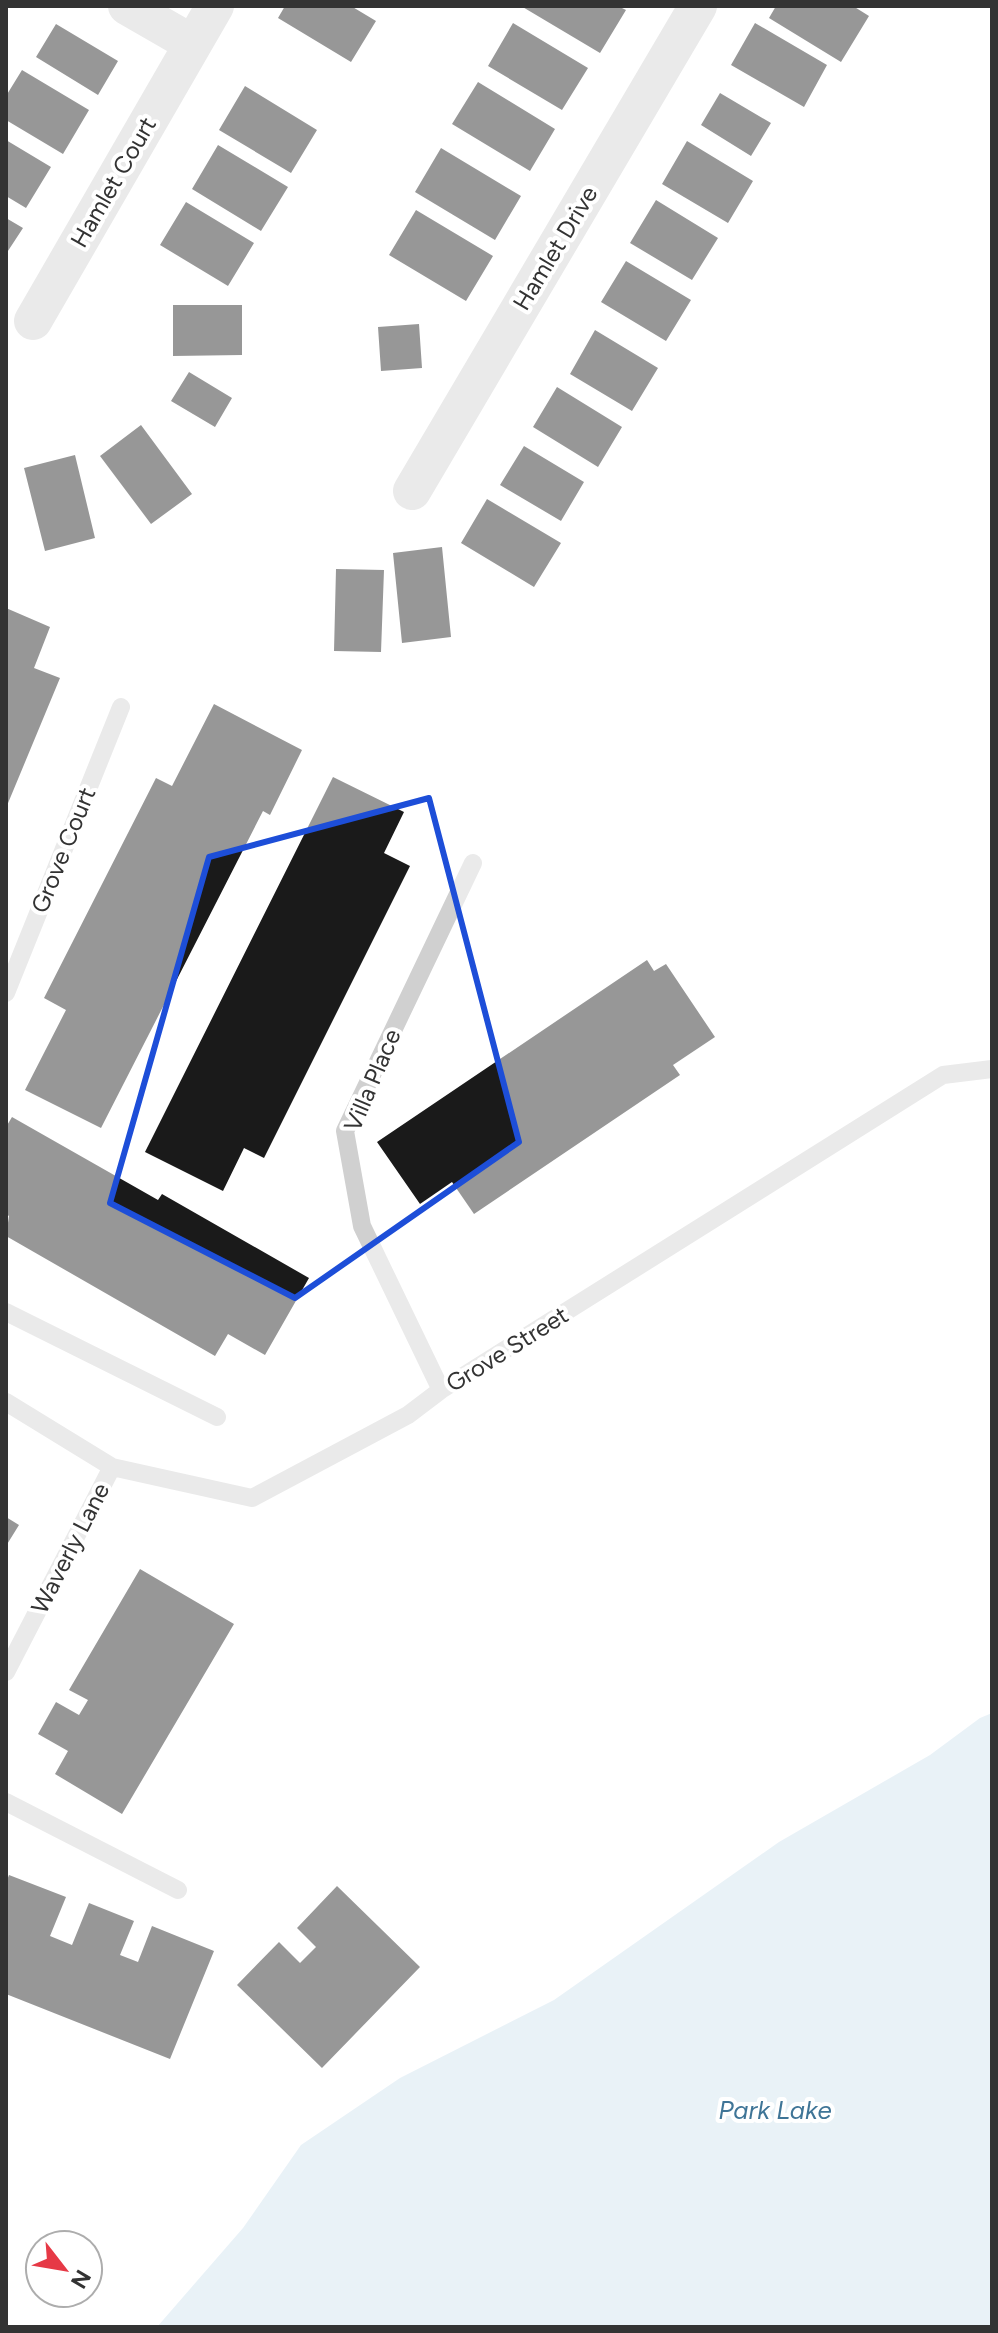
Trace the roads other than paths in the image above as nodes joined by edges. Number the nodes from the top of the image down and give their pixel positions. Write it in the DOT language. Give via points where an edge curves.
graph roads {
  1 [pos="127,6"];
  2 [pos="215,6"];
  3 [pos="698,6"];
  4 [pos="193,44"];
  5 [pos="33,321"];
  6 [pos="412,491"];
  7 [pos="121,707"];
  8 [pos="473,863"];
  9 [pos="6,993"];
  10 [pos="992,1069"];
  11 [pos="6,1312"];
  12 [pos="441,1390"];
  13 [pos="6,1402"];
  14 [pos="217,1417"];
  15 [pos="112,1467"];
  16 [pos="6,1672"];
  17 [pos="6,1802"];
  18 [pos="178,1890"];
  1 -- 4 [label="street"];
  2 -- 4 [label="street"];
  3 -- 6 [label="street, Hamlet Drive"];
  4 -- 5 [label="street, Hamlet Court"];
  7 -- 9 [label="lane, Grove Court"];
  8 -- 12 [label="lane, Villa Place" via="345,1131 362,1226"];
  10 -- 12 [label="lane, Grove Street" via="943,1075"];
  11 -- 14 [label="lane"];
  12 -- 15 [label="lane, Grove Street" via="408,1415 252,1498"];
  13 -- 15 [label="lane, Grove Street"];
  15 -- 16 [label="lane, Waverly Lane"];
  17 -- 18 [label="lane"];
}
